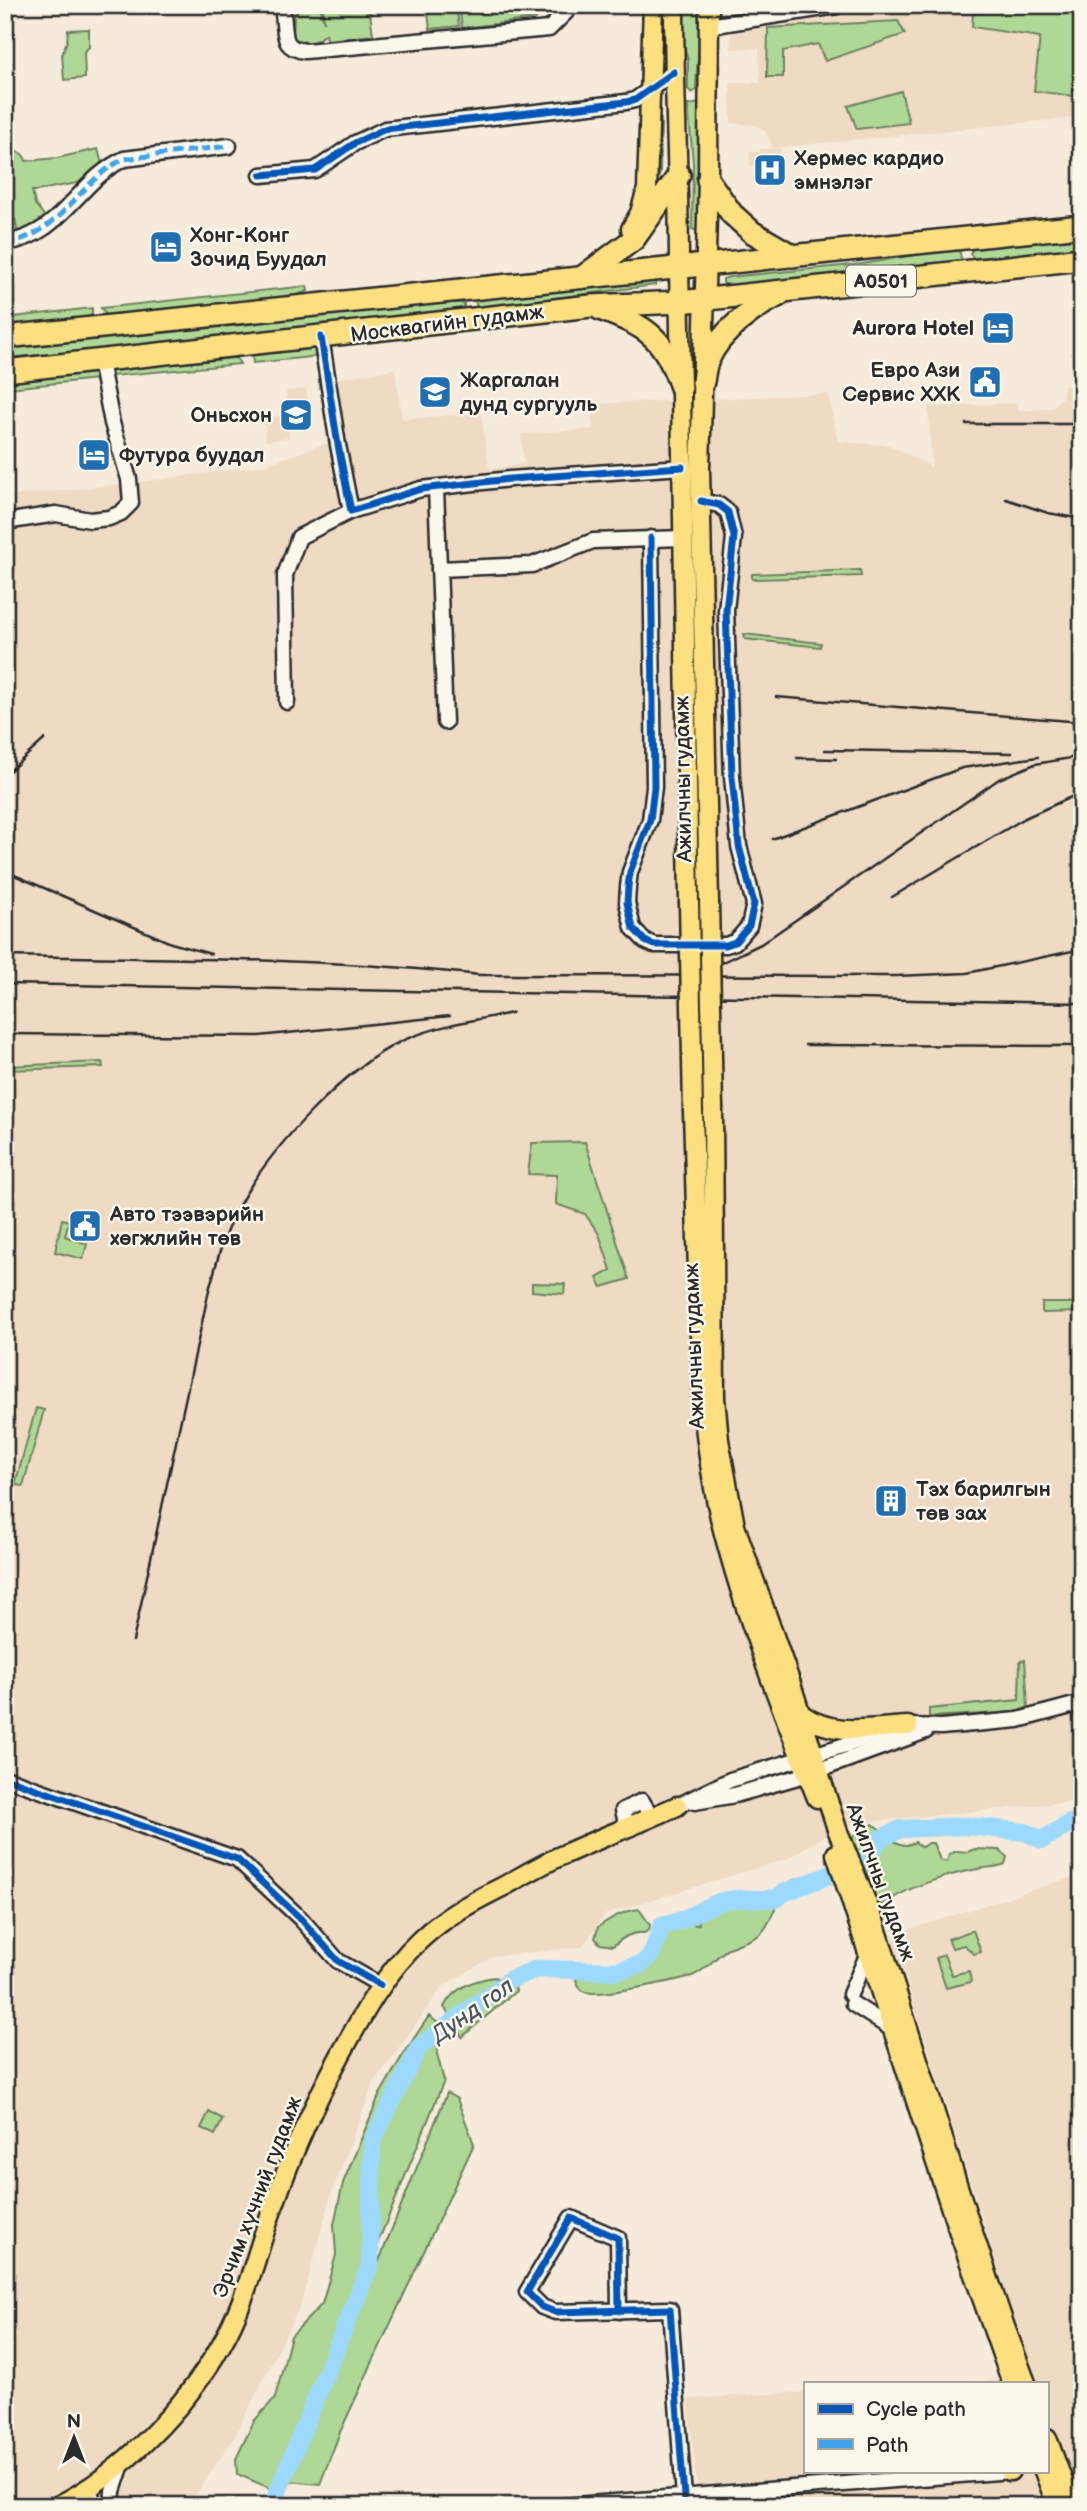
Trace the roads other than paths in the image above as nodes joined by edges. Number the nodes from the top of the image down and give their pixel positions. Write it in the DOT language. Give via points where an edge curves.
graph roads {
  1 [pos="570,5"];
  2 [pos="653,5"];
  3 [pos="674,5"];
  4 [pos="709,5"];
  5 [pos="837,6"];
  6 [pos="283,15"];
  7 [pos="709,26"];
  8 [pos="675,81"];
  9 [pos="708,87"];
  10 [pos="645,98"];
  11 [pos="677,117"];
  12 [pos="229,146"];
  13 [pos="261,175"];
  14 [pos="679,175"];
  15 [pos="708,180"];
  16 [pos="1082,226"];
  17 [pos="976,238"];
  18 [pos="5,243"];
  19 [pos="620,251"];
  20 [pos="793,257"];
  21 [pos="1082,259"];
  22 [pos="705,265"];
  23 [pos="678,267"];
  24 [pos="981,270"];
  25 [pos="580,278"];
  26 [pos="452,292"];
  27 [pos="783,292"];
  28 [pos="705,299"];
  29 [pos="680,302"];
  30 [pos="591,306"];
  31 [pos="466,319"];
  32 [pos="5,337"];
  33 [pos="321,337"];
  34 [pos="100,360"];
  35 [pos="5,370"];
  36 [pos="702,382"];
  37 [pos="681,387"];
  38 [pos="682,467"];
  39 [pos="436,488"];
  40 [pos="701,501"];
  41 [pos="351,511"];
  42 [pos="5,522"];
  43 [pos="651,538"];
  44 [pos="684,538"];
  45 [pos="439,569"];
  46 [pos="287,702"];
  47 [pos="445,722"];
  48 [pos="713,1441"];
  49 [pos="1082,1703"];
  50 [pos="801,1714"];
  51 [pos="908,1726"];
  52 [pos="941,1727"];
  53 [pos="811,1764"];
  54 [pos="5,1778"];
  55 [pos="677,1806"];
  56 [pos="866,1925"];
  57 [pos="869,1951"];
  58 [pos="380,1985"];
  59 [pos="895,2031"];
  60 [pos="619,2311"];
  61 [pos="1012,2382"];
  62 [pos="1026,2382"];
  63 [pos="1048,2441"];
  64 [pos="122,2464"];
  65 [pos="997,2472"];
  66 [pos="1044,2472"];
  67 [pos="684,2497"];
  68 [pos="86,2499"];
  69 [pos="57,2506"];
  70 [pos="112,2506"];
  71 [pos="563,2506"];
  72 [pos="1058,2506"];
  73 [pos="1072,2506"];
  1 -- 6 [label="street" via="549,29 305,51 287,44"];
  2 -- 10 [label="main road"];
  3 -- 8 [label="main road, Ажилчны гудамж"];
  4 -- 7 [label="main road, Ажилчны гудамж"];
  5 -- 7 [label="street"];
  7 -- 9 [label="main road, Ажилчны гудамж"];
  8 -- 9 [label="main road" via="685,97 699,95"];
  8 -- 10 [label="street"];
  8 -- 11 [label="main road, Ажилчны гудамж"];
  9 -- 15 [label="main road, Ажилчны гудамж"];
  10 -- 11 [label="street"];
  10 -- 13 [label="street" via="385,129 315,170"];
  10 -- 19 [label="main road" via="646,200"];
  11 -- 14 [label="main road, Ажилчны гудамж"];
  12 -- 18 [label="street" via="124,159 109,166 41,232"];
  14 -- 19 [label="highway" via="649,221"];
  14 -- 23 [label="main road, Ажилчны гудамж"];
  15 -- 20 [label="highway" via="732,214"];
  15 -- 22 [label="main road, Ажилчны гудамж"];
  16 -- 17 [label="highway, A0501"];
  17 -- 20 [label="highway, A0501"];
  17 -- 24 [label="highway" via="967,246 965,256"];
  19 -- 25 [label="highway"];
  20 -- 22 [label="highway, A0501"];
  21 -- 24 [label="highway, A0501"];
  22 -- 23 [label="highway, A0501"];
  22 -- 28 [label="main road, Ажилчны гудамж"];
  23 -- 25 [label="highway, Москвагийн гудамж"];
  23 -- 29 [label="main road, Ажилчны гудамж"];
  24 -- 27 [label="highway, A0501"];
  25 -- 26 [label="highway, Москвагийн гудамж"];
  26 -- 31 [label="highway" via="469,300"];
  26 -- 32 [label="highway, Москвагийн гудамж"];
  27 -- 28 [label="highway, A0501"];
  27 -- 36 [label="highway" via="760,305 723,338 708,359"];
  28 -- 29 [label="highway, A0501"];
  28 -- 36 [label="main road, Ажилчны гудамж"];
  29 -- 30 [label="highway, Москвагийн гудамж"];
  29 -- 37 [label="main road, Ажилчны гудамж"];
  30 -- 31 [label="highway, Москвагийн гудамж"];
  30 -- 37 [label="highway" via="636,323 653,337 670,357"];
  31 -- 33 [label="highway, Москвагийн гудамж"];
  33 -- 34 [label="highway, Москвагийн гудамж"];
  33 -- 41 [label="street"];
  34 -- 35 [label="highway, Москвагийн гудамж"];
  34 -- 42 [label="street" via="131,503 108,518 56,514"];
  36 -- 40 [label="main road, Ажилчны гудамж"];
  37 -- 38 [label="main road, Ажилчны гудамж"];
  38 -- 39 [label="street"];
  38 -- 44 [label="main road, Ажилчны гудамж"];
  39 -- 41 [label="street"];
  39 -- 45 [label="street"];
  40 -- 43 [label="street" via="728,512 734,537 726,610 732,777 739,846 754,904 743,935 726,945 654,945 638,935 629,918 630,872 650,820 654,787"];
  40 -- 48 [label="main road, Ажилчны гудамж, bridge" via="713,1109"];
  41 -- 46 [label="street" via="299,537 290,557 285,575"];
  43 -- 44 [label="street"];
  43 -- 45 [label="street" via="593,541 532,565"];
  44 -- 48 [label="main road, Ажилчны гудамж, bridge" via="702,1399"];
  45 -- 47 [label="street"];
  48 -- 50 [label="main road, Ажилчны гудамж" via="734,1526"];
  48 -- 53 [label="main road, Ажилчны гудамж" via="725,1540 768,1675"];
  49 -- 52 [label="street" via="1018,1720"];
  50 -- 51 [label="main road" via="831,1728"];
  50 -- 53 [label="main road, Ажилчны гудамж"];
  51 -- 52 [label="street"];
  51 -- 53 [label="street"];
  52 -- 53 [label="street"];
  53 -- 55 [label="street, Эрчим хүчний гудамж" via="730,1780"];
  53 -- 56 [label="main road, Ажилчны гудамж"];
  54 -- 58 [label="street" via="237,1859 338,1961"];
  55 -- 58 [label="main road, Эрчим хүчний гудамж" via="561,1856 455,1911 420,1940"];
  56 -- 57 [label="main road, Ажилчны гудамж"];
  56 -- 62 [label="main road, Ажилчны гудамж"];
  57 -- 59 [label="main road, Ажилчны гудамж"];
  57 -- 59 [label="street" via="851,1999"];
  58 -- 64 [label="main road, Эрчим хүчний гудамж" via="298,2142 222,2344 195,2386"];
  59 -- 61 [label="main road, Ажилчны гудамж"];
  60 -- 60 [label="street" via="618,2238 571,2218 527,2292 555,2312"];
  60 -- 67 [label="street" via="670,2309"];
  63 -- 73 [label="main road"];
  64 -- 68 [label="main road, Эрчим хүчний гудамж"];
  64 -- 70 [label="street"];
  65 -- 67 [label="street"];
  66 -- 72 [label="main road"];
  67 -- 71 [label="street"];
  68 -- 69 [label="main road, Эрчим хүчний гудамж"];
}
